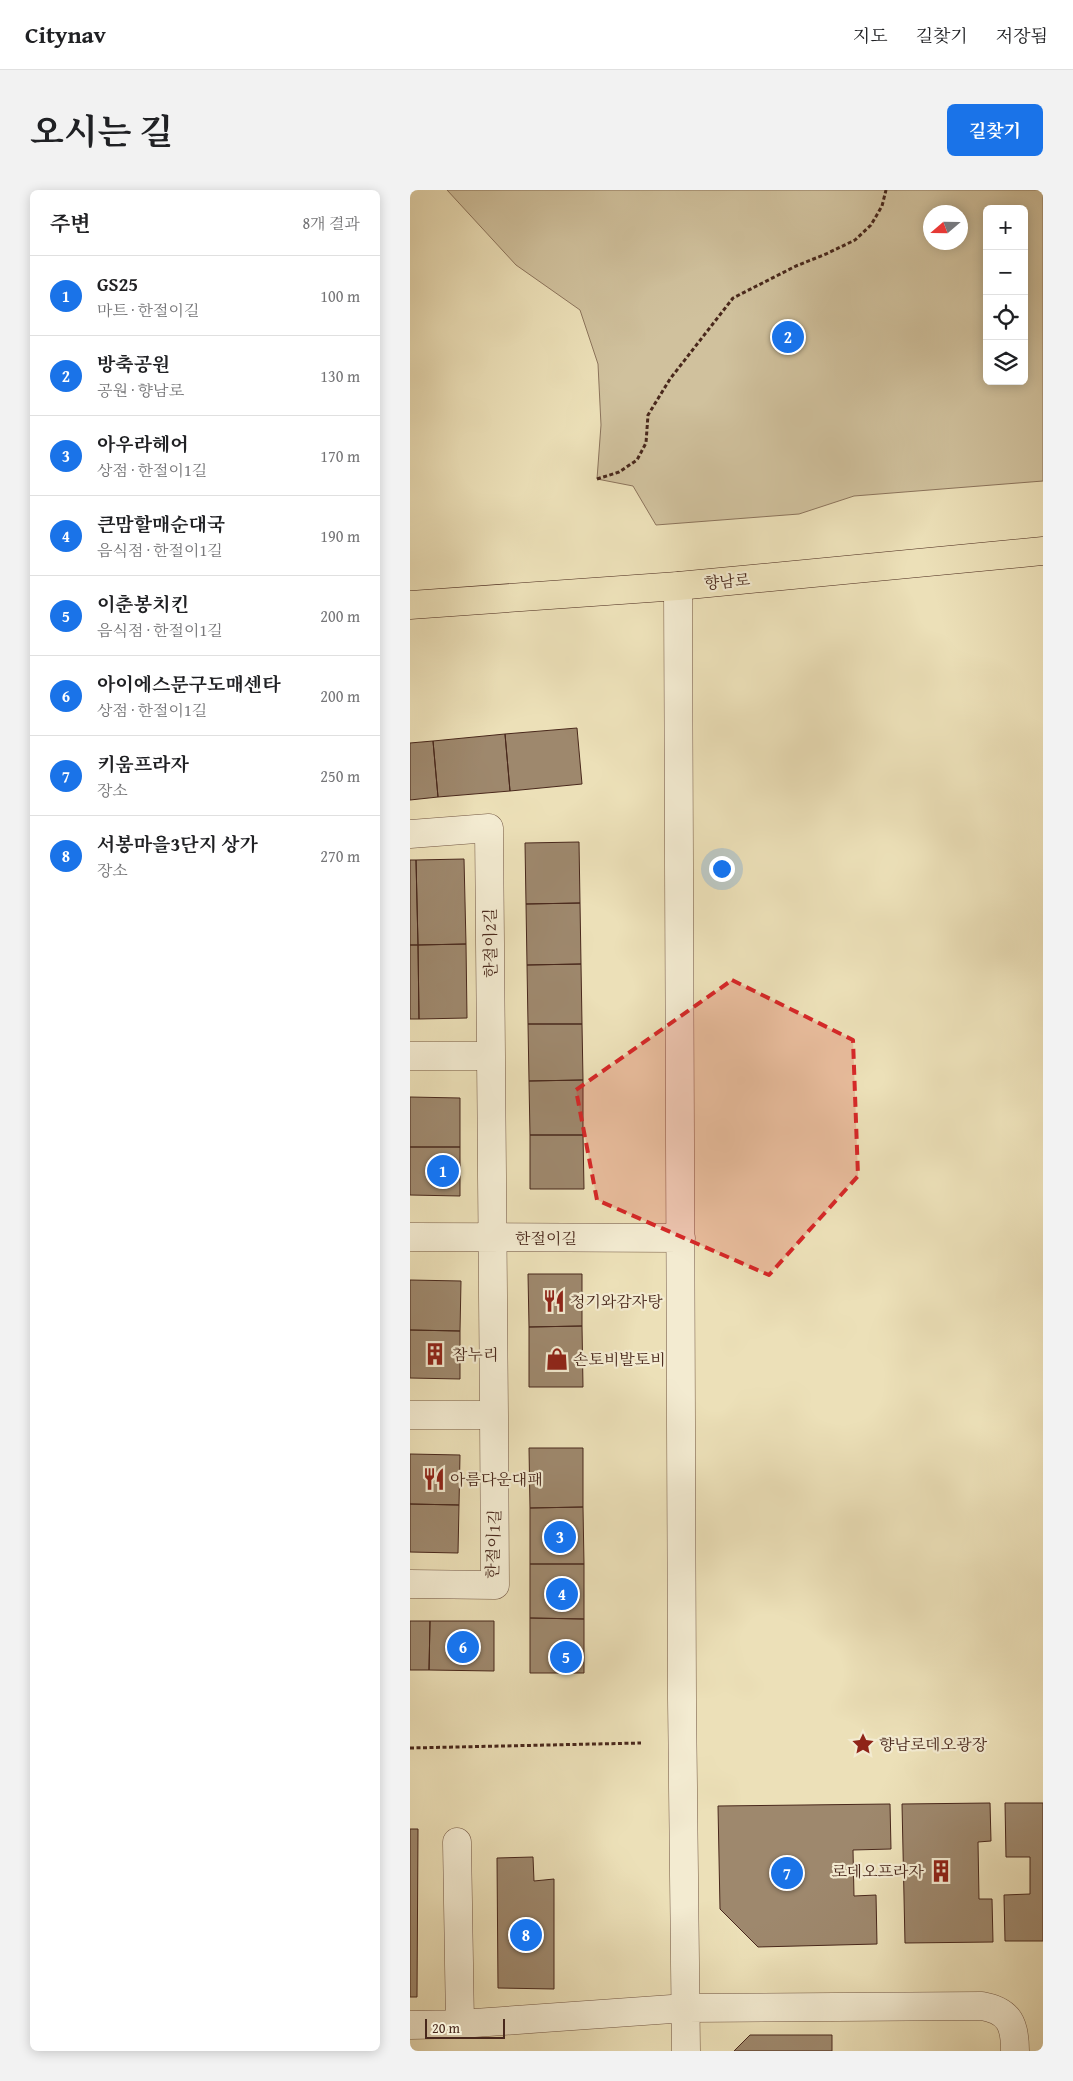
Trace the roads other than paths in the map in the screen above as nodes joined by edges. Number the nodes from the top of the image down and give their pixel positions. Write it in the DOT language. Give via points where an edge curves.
graph roads {
  1 [pos="1043,551"];
  2 [pos="678,586"];
  3 [pos="410,605"];
  4 [pos="410,834"];
  5 [pos="410,1056"];
  6 [pos="491,1056"];
  7 [pos="410,1237"];
  8 [pos="492,1238"];
  9 [pos="681,1238"];
  10 [pos="410,1415"];
  11 [pos="494,1415"];
  12 [pos="410,1584"];
  13 [pos="457,1842"];
  14 [pos="686,2008"];
  15 [pos="460,2024"];
  16 [pos="410,2026"];
  17 [pos="686,2051"];
  18 [pos="1016,2051"];
  1 -- 2 [label="main road, 향남로"];
  2 -- 3 [label="main road, 향남로"];
  2 -- 9 [label="street"];
  4 -- 6 [label="street, 한절이2길" via="489,828"];
  5 -- 6 [label="street"];
  6 -- 8 [label="street"];
  7 -- 8 [label="street, 한절이길"];
  8 -- 9 [label="street, 한절이길"];
  8 -- 11 [label="street"];
  9 -- 14 [label="street"];
  10 -- 11 [label="street"];
  11 -- 12 [label="street, 한절이1길" via="495,1585"];
  13 -- 15 [label="street"];
  14 -- 15 [label="street"];
  14 -- 17 [label="street"];
  14 -- 18 [label="street" via="982,2006 1003,2013 1009,2020 1014,2030"];
  15 -- 16 [label="street"];
}
